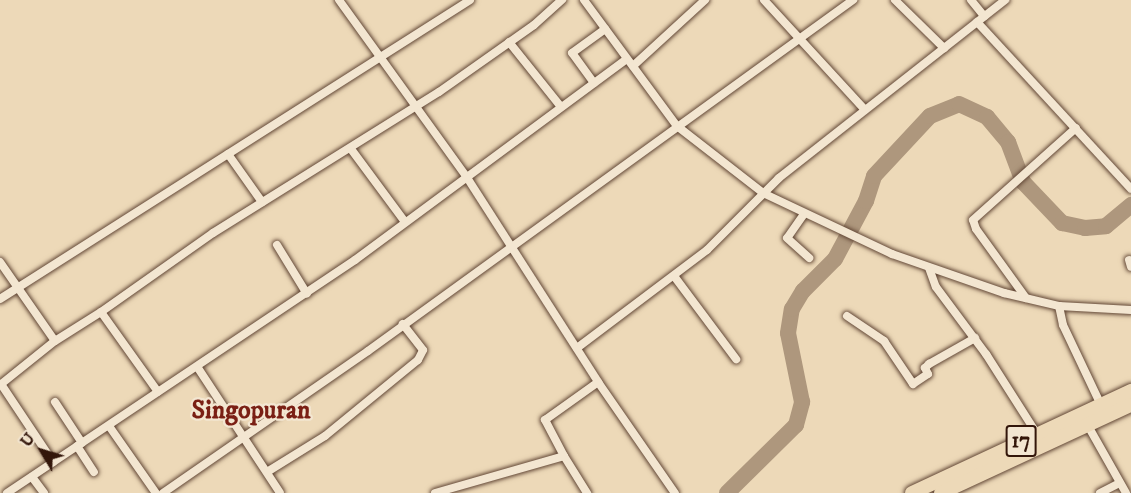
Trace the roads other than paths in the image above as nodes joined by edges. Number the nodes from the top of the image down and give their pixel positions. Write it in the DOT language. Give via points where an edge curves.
graph roads {
  1 [pos="470,0"];
  2 [pos="562,0"];
  3 [pos="584,0"];
  4 [pos="705,0"];
  5 [pos="765,0"];
  6 [pos="852,0"];
  7 [pos="895,0"];
  8 [pos="971,0"];
  9 [pos="1005,0"];
  10 [pos="344,2"];
  11 [pos="981,19"];
  12 [pos="605,29"];
  13 [pos="801,41"];
  14 [pos="509,42"];
  15 [pos="944,48"];
  16 [pos="380,57"];
  17 [pos="630,63"];
  18 [pos="594,83"];
  19 [pos="416,107"];
  20 [pos="561,107"];
  21 [pos="865,110"];
  22 [pos="677,126"];
  23 [pos="1076,128"];
  24 [pos="351,150"];
  25 [pos="228,154"];
  26 [pos="466,176"];
  27 [pos="1131,189"];
  28 [pos="763,193"];
  29 [pos="262,202"];
  30 [pos="804,214"];
  31 [pos="405,222"];
  32 [pos="277,245"];
  33 [pos="510,246"];
  34 [pos="809,258"];
  35 [pos="0,262"];
  36 [pos="929,268"];
  37 [pos="674,276"];
  38 [pos="18,288"];
  39 [pos="307,294"];
  40 [pos="1026,298"];
  41 [pos="0,299"];
  42 [pos="1059,306"];
  43 [pos="1131,310"];
  44 [pos="101,312"];
  45 [pos="847,316"];
  46 [pos="403,324"];
  47 [pos="975,338"];
  48 [pos="55,341"];
  49 [pos="577,348"];
  50 [pos="736,358"];
  51 [pos="198,368"];
  52 [pos="598,382"];
  53 [pos="0,384"];
  54 [pos="1131,391"];
  55 [pos="158,392"];
  56 [pos="55,402"];
  57 [pos="1131,405"];
  58 [pos="1104,411"];
  59 [pos="1085,420"];
  60 [pos="109,426"];
  61 [pos="1037,434"];
  62 [pos="244,437"];
  63 [pos="79,445"];
  64 [pos="564,456"];
  65 [pos="53,462"];
  66 [pos="94,472"];
  67 [pos="267,472"];
  68 [pos="32,477"];
  69 [pos="1120,483"];
  70 [pos="946,492"];
  71 [pos="7,493"];
  72 [pos="44,493"];
  73 [pos="156,493"];
  74 [pos="163,493"];
  75 [pos="280,493"];
  76 [pos="435,493"];
  77 [pos="587,493"];
  78 [pos="675,493"];
  79 [pos="912,493"];
  80 [pos="1100,493"];
  81 [pos="1126,493"];
  1 -- 16 [label="street"];
  2 -- 14 [label="street"];
  3 -- 12 [label="street"];
  4 -- 17 [label="street"];
  5 -- 13 [label="street"];
  6 -- 13 [label="street"];
  7 -- 15 [label="street"];
  8 -- 11 [label="street"];
  9 -- 11 [label="street"];
  10 -- 16 [label="street"];
  11 -- 15 [label="street"];
  11 -- 23 [label="street"];
  12 -- 17 [label="street"];
  12 -- 18 [label="street" via="572,53"];
  13 -- 21 [label="street"];
  13 -- 22 [label="street"];
  14 -- 19 [label="street"];
  14 -- 20 [label="street"];
  15 -- 21 [label="street"];
  16 -- 19 [label="street"];
  16 -- 25 [label="street"];
  17 -- 18 [label="street"];
  17 -- 22 [label="street"];
  18 -- 20 [label="street"];
  19 -- 24 [label="street"];
  19 -- 26 [label="street"];
  20 -- 26 [label="street"];
  21 -- 28 [label="street"];
  22 -- 28 [label="street"];
  22 -- 33 [label="street"];
  23 -- 27 [label="street"];
  23 -- 40 [label="street" via="973,220"];
  24 -- 29 [label="street"];
  24 -- 31 [label="street"];
  25 -- 29 [label="street"];
  25 -- 38 [label="street"];
  26 -- 31 [label="street"];
  26 -- 33 [label="street"];
  28 -- 30 [label="street"];
  28 -- 37 [label="street" via="714,243"];
  29 -- 44 [label="street"];
  30 -- 34 [label="street" via="787,238"];
  30 -- 36 [label="street"];
  31 -- 39 [label="street"];
  32 -- 39 [label="street"];
  33 -- 46 [label="street"];
  33 -- 49 [label="street"];
  35 -- 38 [label="street"];
  36 -- 40 [label="street"];
  36 -- 47 [label="street" via="936,287"];
  37 -- 49 [label="street"];
  37 -- 50 [label="street"];
  38 -- 41 [label="street"];
  38 -- 48 [label="street"];
  39 -- 51 [label="street"];
  40 -- 42 [label="street"];
  42 -- 43 [label="street"];
  42 -- 58 [label="street" via="1063,325"];
  44 -- 48 [label="street"];
  44 -- 55 [label="street"];
  45 -- 47 [label="street" via="884,341 913,384 927,376 929,364"];
  46 -- 62 [label="street"];
  46 -- 67 [label="street" via="423,350 418,360 325,436"];
  47 -- 61 [label="street"];
  48 -- 53 [label="street"];
  49 -- 52 [label="street"];
  51 -- 55 [label="street"];
  51 -- 62 [label="street"];
  52 -- 64 [label="street" via="545,420"];
  52 -- 78 [label="street"];
  53 -- 65 [label="street"];
  54 -- 58 [label="highway, 17"];
  55 -- 60 [label="street"];
  56 -- 63 [label="street"];
  57 -- 58 [label="highway, 17"];
  58 -- 59 [label="highway, 17"];
  59 -- 61 [label="highway, 17"];
  59 -- 69 [label="street"];
  59 -- 70 [label="highway, 17"];
  60 -- 63 [label="street"];
  60 -- 73 [label="street"];
  61 -- 79 [label="highway, 17"];
  62 -- 67 [label="street"];
  62 -- 74 [label="street"];
  63 -- 65 [label="street"];
  63 -- 66 [label="street"];
  64 -- 76 [label="street"];
  64 -- 77 [label="street"];
  65 -- 68 [label="street"];
  67 -- 75 [label="street"];
  68 -- 71 [label="street"];
  68 -- 72 [label="street"];
  69 -- 80 [label="street"];
  69 -- 81 [label="street"];
}
